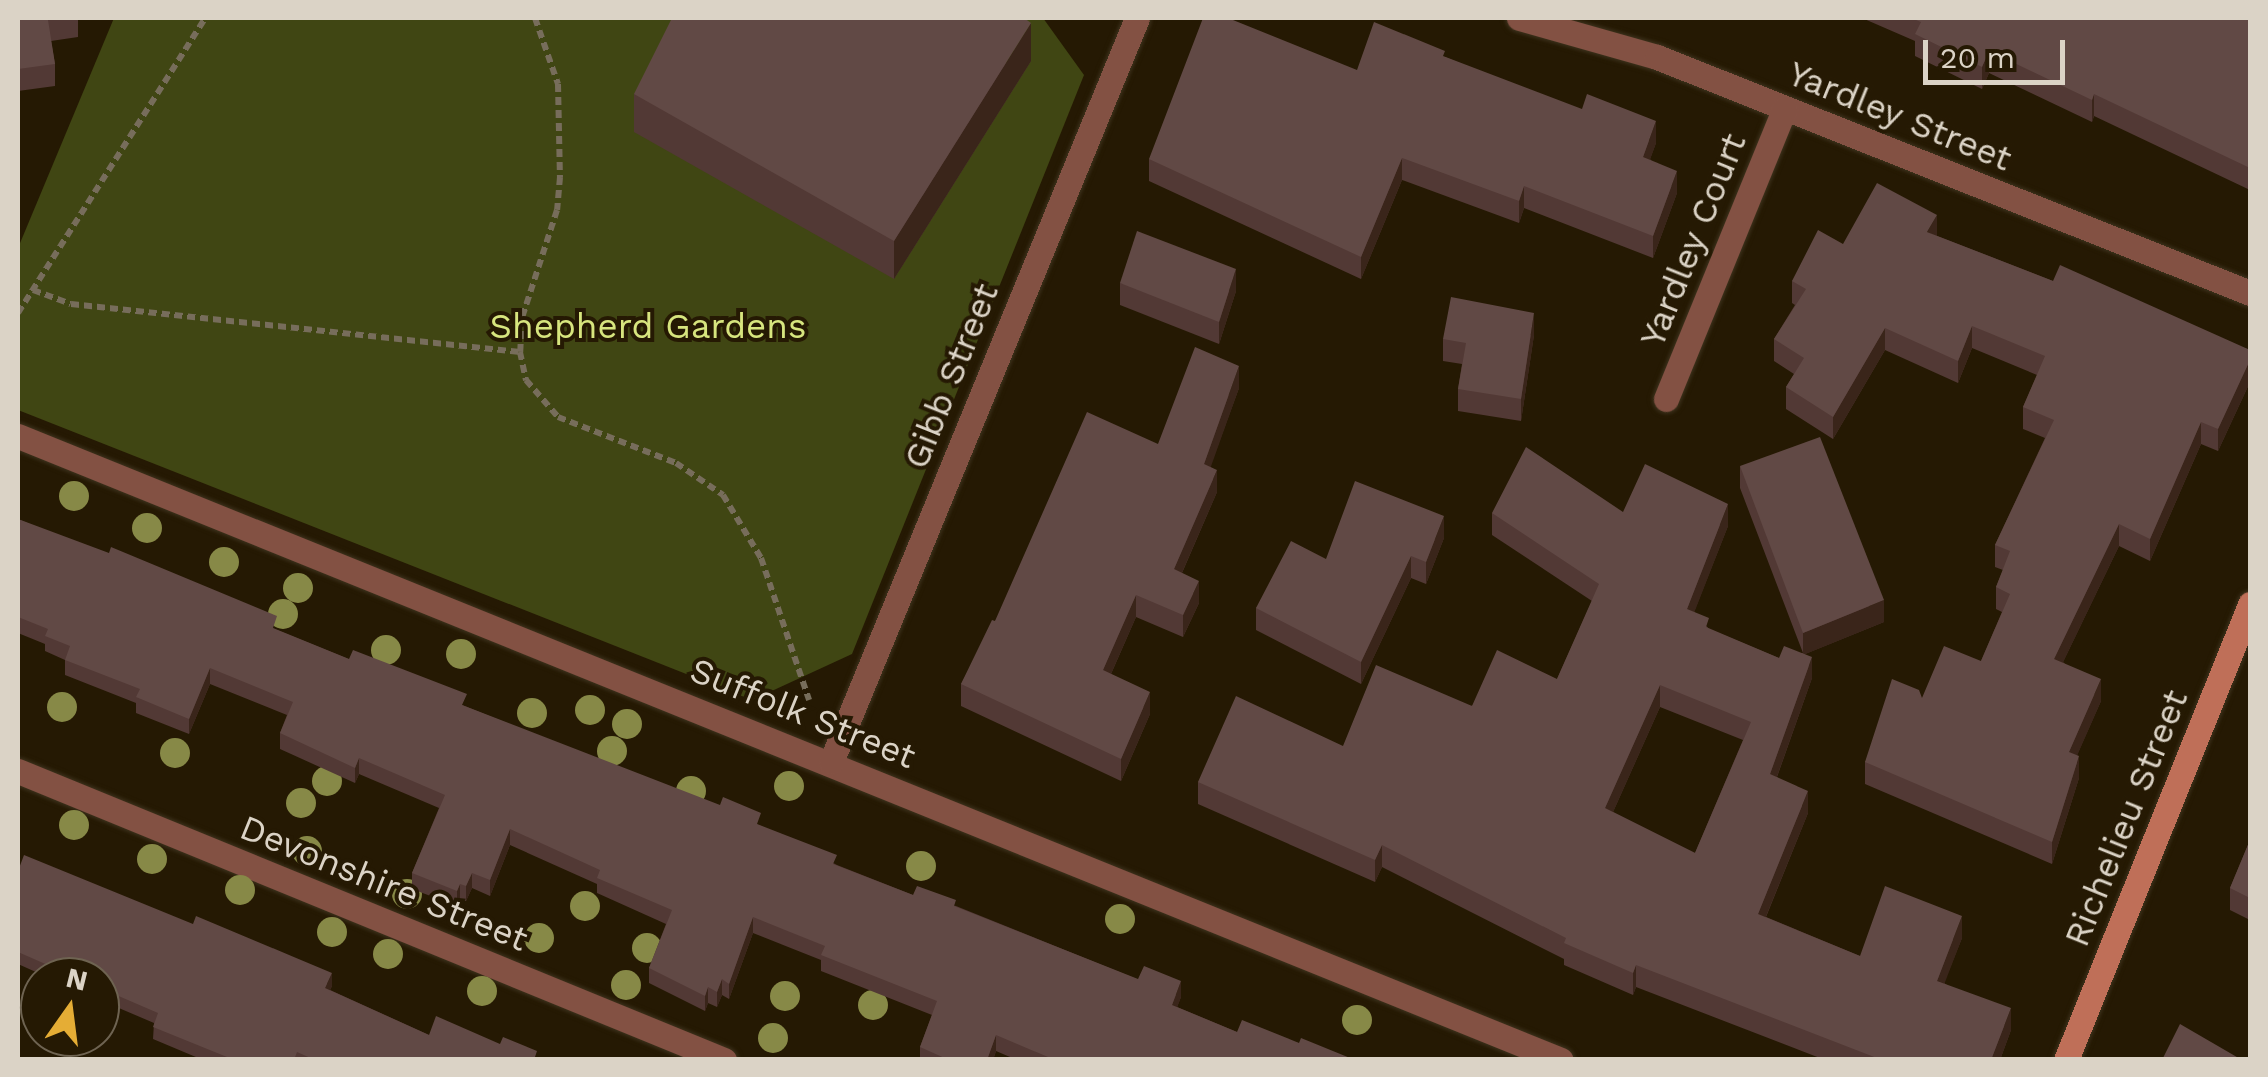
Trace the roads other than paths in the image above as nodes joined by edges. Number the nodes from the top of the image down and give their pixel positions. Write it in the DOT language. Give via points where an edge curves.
graph roads {
  1 [pos="1136,18"];
  2 [pos="1519,18"];
  3 [pos="1785,108"];
  4 [pos="2250,293"];
  5 [pos="1666,398"];
  6 [pos="18,436"];
  7 [pos="2250,604"];
  8 [pos="831,762"];
  9 [pos="18,771"];
  10 [pos="724,1060"];
  11 [pos="1561,1060"];
  12 [pos="2066,1060"];
  1 -- 8 [label="street, Gibb Street"];
  2 -- 3 [label="street, Yardley Street" via="1657,58"];
  3 -- 4 [label="street, Yardley Street"];
  3 -- 5 [label="street, Yardley Court"];
  6 -- 8 [label="street, Suffolk Street"];
  7 -- 12 [label="street, Richelieu Street"];
  8 -- 11 [label="street, Suffolk Street"];
  9 -- 10 [label="street, Devonshire Street"];
}
